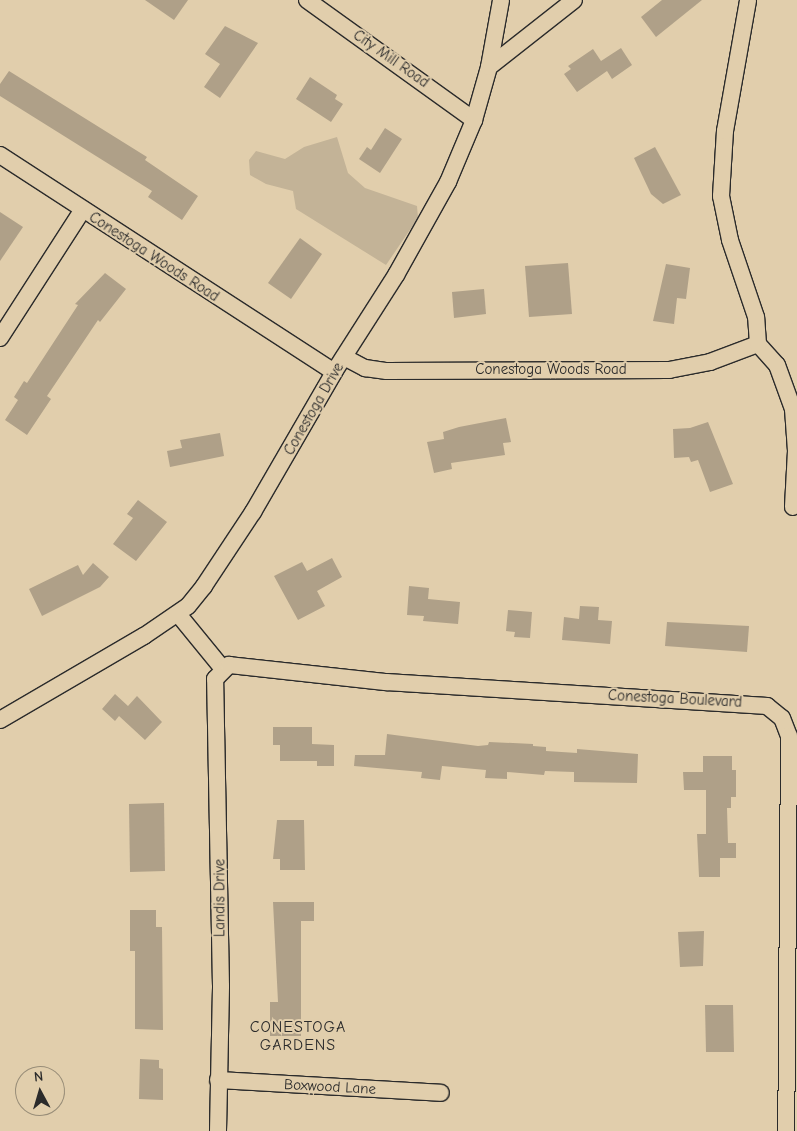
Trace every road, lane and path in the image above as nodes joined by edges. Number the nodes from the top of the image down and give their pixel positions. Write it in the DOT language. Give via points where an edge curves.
graph roads {
  1 [pos="307,0"];
  2 [pos="500,0"];
  3 [pos="574,0"];
  4 [pos="748,0"];
  5 [pos="489,67"];
  6 [pos="474,120"];
  7 [pos="0,155"];
  8 [pos="82,211"];
  9 [pos="0,338"];
  10 [pos="758,344"];
  11 [pos="344,357"];
  12 [pos="334,372"];
  13 [pos="793,507"];
  14 [pos="178,614"];
  15 [pos="223,669"];
  16 [pos="0,720"];
  17 [pos="218,1080"];
  18 [pos="441,1093"];
  19 [pos="218,1131"];
  20 [pos="786,1131"];
  1 -- 6 [label="street, City Mill Road"];
  2 -- 5 [label="street, Conestoga Drive"];
  3 -- 5 [label="street"];
  4 -- 10 [label="street" via="725,131 721,196 730,240 756,316"];
  5 -- 6 [label="street, Conestoga Drive"];
  6 -- 11 [label="street, Conestoga Drive" via="429,218"];
  7 -- 8 [label="street, Conestoga Woods Road"];
  8 -- 9 [label="street"];
  8 -- 12 [label="street, Conestoga Woods Road"];
  10 -- 11 [label="street, Conestoga Woods Road" via="710,362 669,370 374,371"];
  10 -- 13 [label="street" via="777,365 793,408 796,451"];
  11 -- 12 [label="street, Conestoga Drive"];
  12 -- 14 [label="street, Conestoga Drive" via="253,512 204,586"];
  14 -- 15 [label="street"];
  14 -- 16 [label="street, Conestoga Drive"];
  15 -- 17 [label="street, Landis Drive" via="215,678 221,986"];
  15 -- 20 [label="street, Conestoga Boulevard" via="229,665 386,682 767,706 782,718 789,736"];
  17 -- 18 [label="street, Boxwood Lane"];
  17 -- 19 [label="street, Landis Drive"];
}
